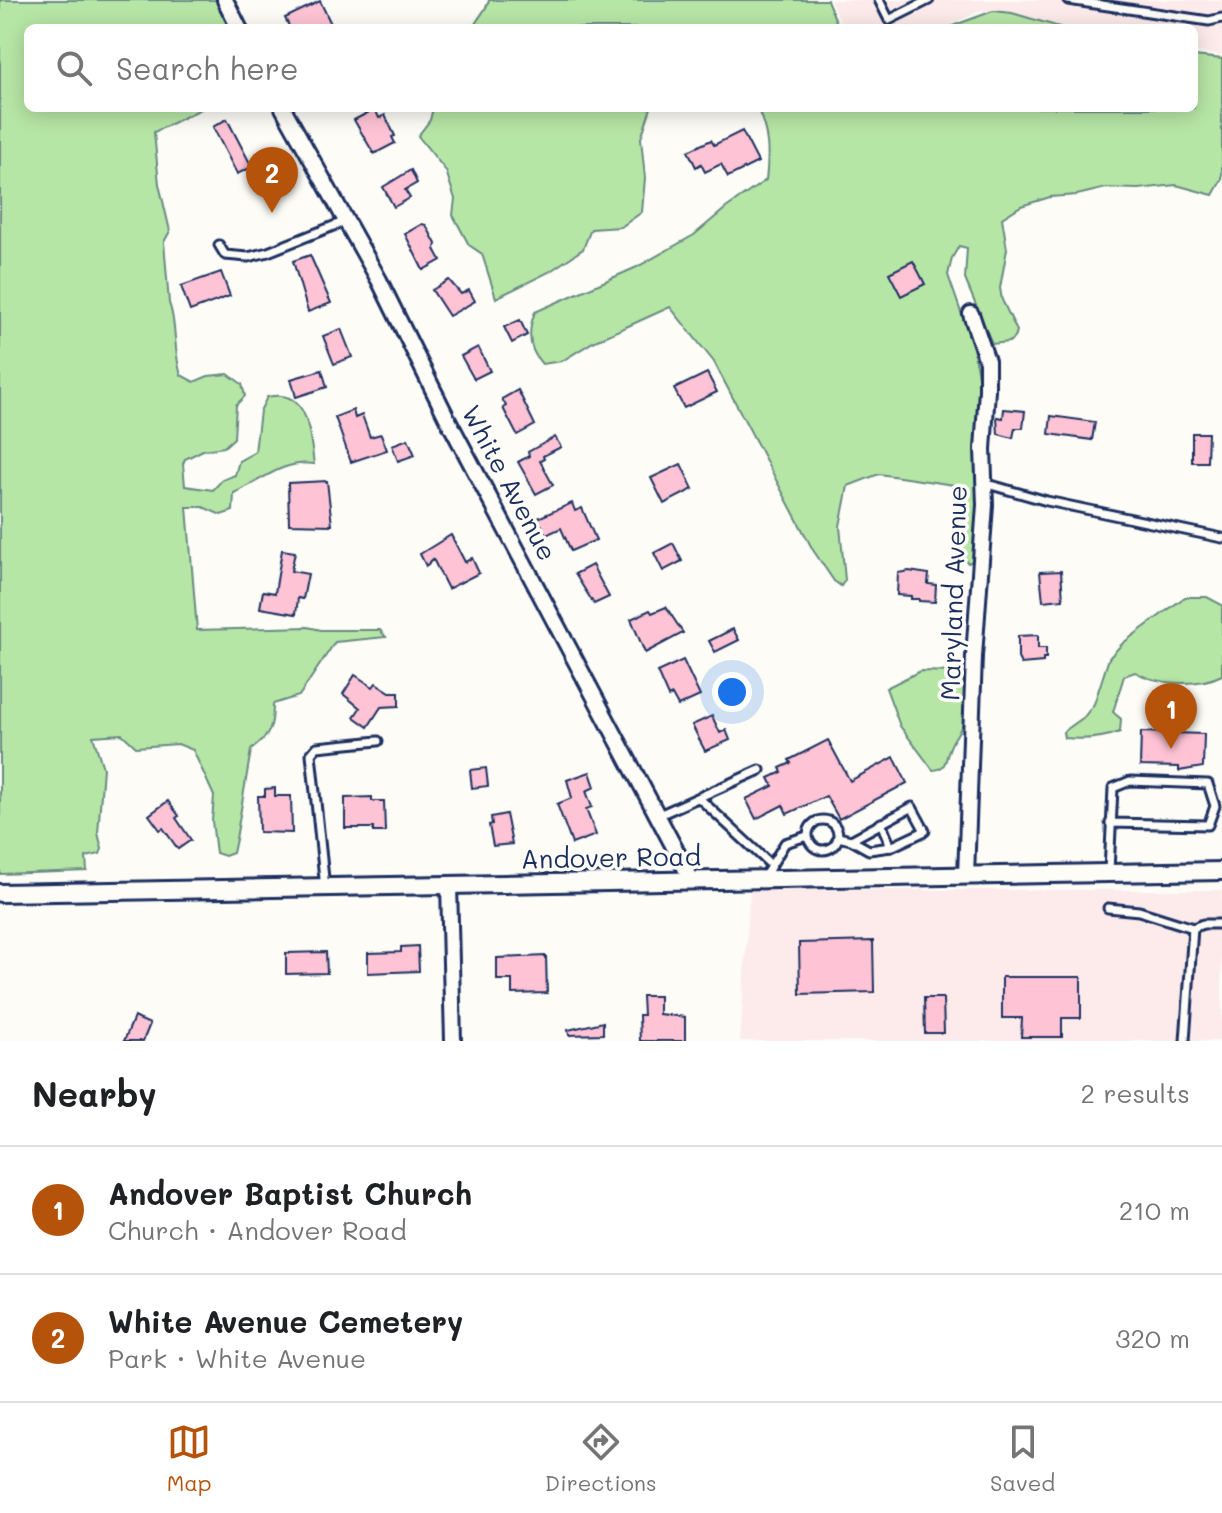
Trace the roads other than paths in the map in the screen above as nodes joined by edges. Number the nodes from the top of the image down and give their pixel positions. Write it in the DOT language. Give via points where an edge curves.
graph roads {
  1 [pos="225,0"];
  2 [pos="879,0"];
  3 [pos="929,0"];
  4 [pos="1068,0"];
  5 [pos="1222,18"];
  6 [pos="237,24"];
  7 [pos="285,112"];
  8 [pos="346,221"];
  9 [pos="219,245"];
  10 [pos="971,314"];
  11 [pos="984,483"];
  12 [pos="1222,538"];
  13 [pos="378,741"];
  14 [pos="760,770"];
  15 [pos="699,798"];
  16 [pos="657,816"];
  17 [pos="881,823"];
  18 [pos="1110,823"];
  19 [pos="807,836"];
  20 [pos="838,837"];
  21 [pos="851,840"];
  22 [pos="891,847"];
  23 [pos="1222,871"];
  24 [pos="767,872"];
  25 [pos="1109,873"];
  26 [pos="966,876"];
  27 [pos="692,881"];
  28 [pos="449,885"];
  29 [pos="325,888"];
  30 [pos="0,893"];
  31 [pos="1108,908"];
  32 [pos="1222,924"];
  33 [pos="1193,928"];
  34 [pos="453,1041"];
  35 [pos="1185,1041"];
  1 -- 6 [label="street"];
  2 -- 3 [label="lane" via="889,20"];
  4 -- 5 [label="lane" via="1209,21"];
  7 -- 8 [label="street, White Avenue"];
  8 -- 9 [label="lane" via="248,257 225,255"];
  8 -- 16 [label="street, White Avenue"];
  10 -- 11 [label="street, Maryland Avenue" via="987,361"];
  11 -- 12 [label="lane"];
  11 -- 26 [label="street, Maryland Avenue"];
  13 -- 29 [label="lane" via="317,747 311,754"];
  14 -- 15 [label="lane"];
  15 -- 16 [label="lane"];
  15 -- 24 [label="lane"];
  16 -- 27 [label="street, White Avenue"];
  17 -- 21 [label="lane"];
  17 -- 22 [label="lane"];
  17 -- 22 [label="lane" via="912,807 925,831"];
  18 -- 18 [label="lane" via="1113,788 1130,781 1208,784 1215,806 1208,825"];
  18 -- 25 [label="lane"];
  19 -- 20 [label="lane" via="812,846 824,850"];
  19 -- 20 [label="lane" via="813,824 826,820"];
  19 -- 24 [label="lane" via="785,843"];
  20 -- 21 [label="lane"];
  21 -- 22 [label="lane" via="869,850"];
  23 -- 25 [label="street, Andover Road"];
  24 -- 26 [label="street, Andover Road"];
  24 -- 27 [label="street, Andover Road"];
  25 -- 26 [label="street, Andover Road"];
  27 -- 28 [label="street, Andover Road"];
  28 -- 29 [label="street, Andover Road"];
  28 -- 34 [label="street"];
  29 -- 30 [label="street, Andover Road"];
  31 -- 33 [label="lane" via="1139,911"];
  32 -- 33 [label="lane"];
  33 -- 35 [label="lane"];
}
